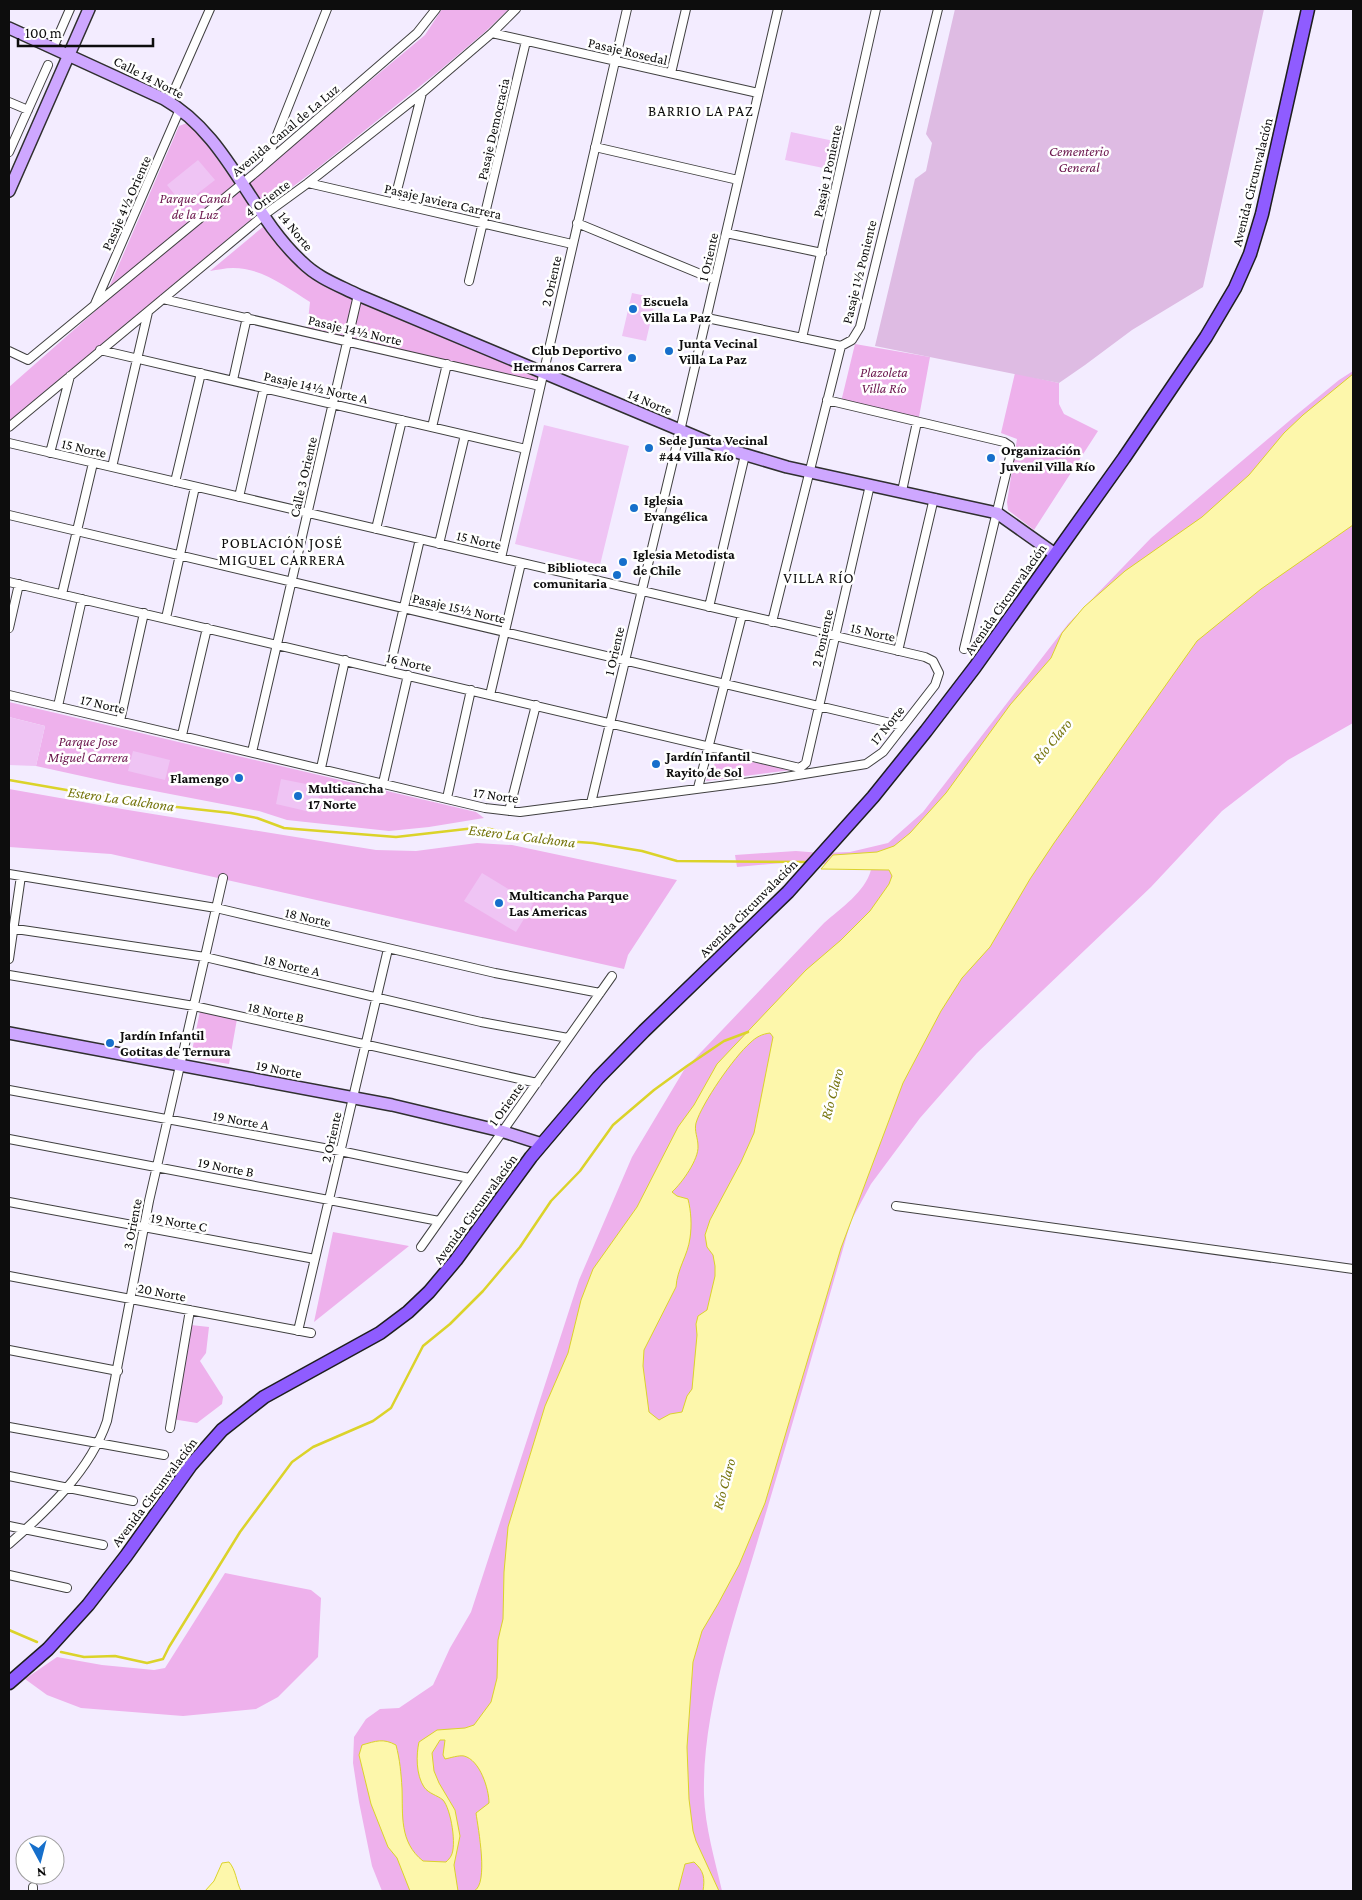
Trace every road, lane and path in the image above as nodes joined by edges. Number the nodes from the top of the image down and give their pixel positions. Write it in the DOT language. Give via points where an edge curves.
graph roads {
  1 [pos="70,9"];
  2 [pos="89,9"];
  3 [pos="210,9"];
  4 [pos="327,9"];
  5 [pos="436,9"];
  6 [pos="516,9"];
  7 [pos="627,9"];
  8 [pos="686,9"];
  9 [pos="778,9"];
  10 [pos="876,9"];
  11 [pos="938,9"];
  12 [pos="1308,9"];
  13 [pos="9,28"];
  14 [pos="492,33"];
  15 [pos="526,41"];
  16 [pos="53,48"];
  17 [pos="69,55"];
  18 [pos="615,60"];
  19 [pos="48,65"];
  20 [pos="671,73"];
  21 [pos="422,93"];
  22 [pos="758,93"];
  23 [pos="9,102"];
  24 [pos="169,102"];
  25 [pos="180,109"];
  26 [pos="28,110"];
  27 [pos="595,147"];
  28 [pos="9,152"];
  29 [pos="266,163"];
  30 [pos="738,180"];
  31 [pos="242,182"];
  32 [pos="308,183"];
  33 [pos="9,191"];
  34 [pos="394,202"];
  35 [pos="264,215"];
  36 [pos="483,223"];
  37 [pos="577,223"];
  38 [pos="726,233"];
  39 [pos="572,244"];
  40 [pos="822,253"];
  41 [pos="715,280"];
  42 [pos="470,281"];
  43 [pos="358,295"];
  44 [pos="163,298"];
  45 [pos="94,307"];
  46 [pos="148,312"];
  47 [pos="247,317"];
  48 [pos="707,318"];
  49 [pos="802,338"];
  50 [pos="347,341"];
  51 [pos="841,346"];
  52 [pos="100,350"];
  53 [pos="9,351"];
  54 [pos="137,358"];
  55 [pos="447,364"];
  56 [pos="542,372"];
  57 [pos="200,373"];
  58 [pos="70,376"];
  59 [pos="233,380"];
  60 [pos="540,386"];
  61 [pos="264,388"];
  62 [pos="827,400"];
  63 [pos="332,404"];
  64 [pos="402,420"];
  65 [pos="917,422"];
  66 [pos="9,427"];
  67 [pos="432,427"];
  68 [pos="680,431"];
  69 [pos="465,435"];
  70 [pos="9,443"];
  71 [pos="526,449"];
  72 [pos="50,453"];
  73 [pos="745,455"];
  74 [pos="93,463"];
  75 [pos="112,467"];
  76 [pos="809,472"];
  77 [pos="175,482"];
  78 [pos="870,485"];
  79 [pos="195,487"];
  80 [pos="902,492"];
  81 [pos="239,497"];
  82 [pos="934,498"];
  83 [pos="307,513"];
  84 [pos="997,513"];
  85 [pos="9,515"];
  86 [pos="376,529"];
  87 [pos="77,531"];
  88 [pos="420,539"];
  89 [pos="439,544"];
  90 [pos="1055,554"];
  91 [pos="180,555"];
  92 [pos="501,558"];
  93 [pos="521,563"];
  94 [pos="292,581"];
  95 [pos="9,582"];
  96 [pos="19,584"];
  97 [pos="642,591"];
  98 [pos="62,594"];
  99 [pos="82,599"];
  100 [pos="709,607"];
  101 [pos="404,608"];
  102 [pos="144,613"];
  103 [pos="742,615"];
  104 [pos="166,618"];
  105 [pos="772,622"];
  106 [pos="9,628"];
  107 [pos="207,628"];
  108 [pos="505,632"];
  109 [pos="836,636"];
  110 [pos="277,644"];
  111 [pos="964,649"];
  112 [pos="898,651"];
  113 [pos="345,660"];
  114 [pos="625,660"];
  115 [pos="938,669"];
  116 [pos="389,671"];
  117 [pos="408,675"];
  118 [pos="725,684"];
  119 [pos="471,690"];
  120 [pos="9,695"];
  121 [pos="490,695"];
  122 [pos="536,705"];
  123 [pos="58,706"];
  124 [pos="819,706"];
  125 [pos="120,721"];
  126 [pos="610,723"];
  127 [pos="903,726"];
  128 [pos="182,736"];
  129 [pos="710,747"];
  130 [pos="252,752"];
  131 [pos="803,766"];
  132 [pos="321,768"];
  133 [pos="383,783"];
  134 [pos="698,788"];
  135 [pos="447,798"];
  136 [pos="591,803"];
  137 [pos="509,811"];
  138 [pos="9,874"];
  139 [pos="21,876"];
  140 [pos="223,878"];
  141 [pos="216,908"];
  142 [pos="11,929"];
  143 [pos="388,948"];
  144 [pos="205,958"];
  145 [pos="9,959"];
  146 [pos="9,975"];
  147 [pos="612,976"];
  148 [pos="600,993"];
  149 [pos="376,998"];
  150 [pos="194,1006"];
  151 [pos="9,1033"];
  152 [pos="568,1038"];
  153 [pos="365,1044"];
  154 [pos="180,1065"];
  155 [pos="537,1083"];
  156 [pos="9,1090"];
  157 [pos="353,1098"];
  158 [pos="168,1120"];
  159 [pos="501,1131"];
  160 [pos="9,1139"];
  161 [pos="542,1144"];
  162 [pos="340,1151"];
  163 [pos="157,1167"];
  164 [pos="469,1178"];
  165 [pos="329,1200"];
  166 [pos="9,1202"];
  167 [pos="896,1206"];
  168 [pos="439,1221"];
  169 [pos="144,1228"];
  170 [pos="421,1246"];
  171 [pos="315,1259"];
  172 [pos="1353,1269"];
  173 [pos="9,1276"];
  174 [pos="131,1299"];
  175 [pos="190,1310"];
  176 [pos="298,1331"];
  177 [pos="312,1333"];
  178 [pos="9,1350"];
  179 [pos="118,1371"];
  180 [pos="9,1427"];
  181 [pos="170,1428"];
  182 [pos="98,1444"];
  183 [pos="164,1455"];
  184 [pos="9,1476"];
  185 [pos="66,1487"];
  186 [pos="133,1501"];
  187 [pos="9,1526"];
  188 [pos="26,1529"];
  189 [pos="9,1544"];
  190 [pos="103,1545"];
  191 [pos="9,1575"];
  192 [pos="67,1588"];
  193 [pos="9,1683"];
  1 -- 16 [label="street"];
  2 -- 17 [label="street"];
  3 -- 24 [label="street"];
  4 -- 29 [label="street"];
  5 -- 29 [label="street, Avenida Canal de La Luz" via="417,33"];
  6 -- 14 [label="street, 4 Oriente"];
  7 -- 18 [label="street, 2 Oriente"];
  8 -- 20 [label="street"];
  9 -- 22 [label="street, 1 Oriente"];
  10 -- 40 [label="street, Pasaje 1 Poniente"];
  11 -- 51 [label="street, Pasaje 1½ Poniente" via="860,326 852,340"];
  12 -- 90 [label="main road, Avenida Circunvalación" via="1262,214 1244,271 1206,337"];
  13 -- 16 [label="street, Calle 14 Norte"];
  14 -- 15 [label="street, Pasaje Rosedal"];
  14 -- 21 [label="street, 4 Oriente"];
  15 -- 18 [label="street, Pasaje Rosedal"];
  15 -- 36 [label="street, Pasaje Democracia"];
  16 -- 17 [label="street, Calle 14 Norte"];
  17 -- 24 [label="street, Calle 14 Norte"];
  17 -- 33 [label="street"];
  18 -- 20 [label="street, Pasaje Rosedal"];
  18 -- 27 [label="street, 2 Oriente"];
  19 -- 26 [label="street"];
  20 -- 22 [label="street, Pasaje Rosedal"];
  21 -- 32 [label="street, 4 Oriente"];
  21 -- 34 [label="street"];
  22 -- 30 [label="street, 1 Oriente"];
  23 -- 26 [label="street"];
  24 -- 25 [label="street, Calle 14 Norte"];
  25 -- 31 [label="street, Calle 14 Norte" via="210,137"];
  25 -- 45 [label="street, Pasaje 4½ Oriente"];
  26 -- 28 [label="street"];
  27 -- 30 [label="street"];
  27 -- 37 [label="street, 2 Oriente"];
  29 -- 31 [label="street, Avenida Canal de La Luz"];
  30 -- 38 [label="street, 1 Oriente"];
  31 -- 35 [label="street, Calle 14 Norte"];
  31 -- 45 [label="street, Avenida Canal de La Luz"];
  32 -- 34 [label="street, Pasaje Javiera Carrera"];
  32 -- 35 [label="street, 4 Oriente"];
  34 -- 36 [label="street, Pasaje Javiera Carrera"];
  35 -- 43 [label="street, 14 Norte" via="290,250 310,270"];
  35 -- 44 [label="street, 4 Oriente"];
  36 -- 39 [label="street, Pasaje Javiera Carrera"];
  36 -- 42 [label="street, Pasaje Democracia"];
  37 -- 39 [label="street, 2 Oriente"];
  37 -- 41 [label="street"];
  38 -- 40 [label="street"];
  38 -- 41 [label="street, 1 Oriente"];
  39 -- 56 [label="street, 2 Oriente"];
  40 -- 49 [label="street, Pasaje 1 Poniente"];
  41 -- 48 [label="street, 1 Oriente"];
  43 -- 50 [label="street, Calle 3 Oriente"];
  43 -- 56 [label="street, 14 Norte"];
  44 -- 46 [label="street, 4 Oriente"];
  44 -- 47 [label="street, Pasaje 14½ Norte"];
  45 -- 53 [label="street, Avenida Canal de La Luz" via="28,360"];
  46 -- 52 [label="street, 4 Oriente"];
  46 -- 54 [label="street"];
  47 -- 50 [label="street, Pasaje 14½ Norte"];
  47 -- 59 [label="street"];
  48 -- 49 [label="street"];
  48 -- 68 [label="street, 1 Oriente"];
  49 -- 51 [label="street"];
  50 -- 55 [label="street, Pasaje 14½ Norte"];
  50 -- 63 [label="street, Calle 3 Oriente"];
  51 -- 62 [label="street"];
  52 -- 54 [label="street, Pasaje 14½ Norte A"];
  52 -- 58 [label="street, 4 Oriente"];
  54 -- 57 [label="street, Pasaje 14½ Norte A"];
  54 -- 75 [label="street"];
  55 -- 60 [label="street, Pasaje 14½ Norte"];
  55 -- 67 [label="street"];
  56 -- 60 [label="street, 2 Oriente"];
  56 -- 68 [label="street, 14 Norte"];
  57 -- 59 [label="street, Pasaje 14½ Norte A"];
  57 -- 77 [label="street"];
  58 -- 66 [label="street, 4 Oriente"];
  58 -- 72 [label="street"];
  59 -- 61 [label="street, Pasaje 14½ Norte A"];
  60 -- 71 [label="street, 2 Oriente"];
  61 -- 63 [label="street, Pasaje 14½ Norte A"];
  61 -- 81 [label="street"];
  62 -- 65 [label="street"];
  62 -- 76 [label="street"];
  63 -- 64 [label="street, Pasaje 14½ Norte A"];
  63 -- 83 [label="street, Calle 3 Oriente"];
  64 -- 67 [label="street, Pasaje 14½ Norte A"];
  64 -- 86 [label="street"];
  65 -- 80 [label="street"];
  65 -- 84 [label="street" via="1010,446"];
  67 -- 69 [label="street, Pasaje 14½ Norte A"];
  68 -- 73 [label="street, 14 Norte"];
  68 -- 97 [label="street, 1 Oriente"];
  69 -- 71 [label="street, Pasaje 14½ Norte A"];
  69 -- 89 [label="street"];
  70 -- 72 [label="street, 15 Norte"];
  71 -- 92 [label="street, 2 Oriente"];
  72 -- 74 [label="street, 15 Norte"];
  73 -- 76 [label="street, 14 Norte"];
  73 -- 100 [label="street"];
  74 -- 75 [label="street, 15 Norte"];
  74 -- 87 [label="street"];
  75 -- 77 [label="street, 15 Norte"];
  76 -- 78 [label="street, 14 Norte"];
  76 -- 105 [label="street"];
  77 -- 79 [label="street, 15 Norte"];
  78 -- 80 [label="street, 14 Norte"];
  78 -- 109 [label="street, 2 Poniente"];
  79 -- 81 [label="street, 15 Norte"];
  79 -- 91 [label="street"];
  80 -- 82 [label="street, 14 Norte"];
  81 -- 83 [label="street, 15 Norte"];
  82 -- 84 [label="street, 14 Norte"];
  82 -- 112 [label="street"];
  83 -- 86 [label="street, 15 Norte"];
  83 -- 94 [label="street, Calle 3 Oriente"];
  84 -- 90 [label="street, 14 Norte"];
  84 -- 111 [label="street"];
  85 -- 87 [label="street, Pasaje 15½ Norte"];
  86 -- 88 [label="street, 15 Norte"];
  87 -- 91 [label="street, Pasaje 15½ Norte"];
  87 -- 98 [label="street"];
  88 -- 89 [label="street, 15 Norte"];
  88 -- 101 [label="street"];
  89 -- 92 [label="street, 15 Norte"];
  90 -- 161 [label="main road, Avenida Circunvalación" via="946,706 884,784 788,892 622,1052"];
  91 -- 94 [label="street, Pasaje 15½ Norte"];
  91 -- 104 [label="street"];
  92 -- 93 [label="street, 15 Norte"];
  93 -- 97 [label="street, 15 Norte"];
  93 -- 108 [label="street"];
  94 -- 101 [label="street, Pasaje 15½ Norte"];
  94 -- 110 [label="street, Calle 3 Oriente"];
  95 -- 96 [label="street, 16 Norte"];
  96 -- 98 [label="street, 16 Norte"];
  96 -- 106 [label="street"];
  97 -- 100 [label="street, 15 Norte"];
  97 -- 114 [label="street, 1 Oriente"];
  98 -- 99 [label="street, 16 Norte"];
  99 -- 102 [label="street, 16 Norte"];
  99 -- 123 [label="street"];
  100 -- 103 [label="street, 15 Norte"];
  101 -- 108 [label="street, Pasaje 15½ Norte"];
  101 -- 116 [label="street"];
  102 -- 104 [label="street, 16 Norte"];
  102 -- 125 [label="street"];
  103 -- 105 [label="street, 15 Norte"];
  103 -- 118 [label="street"];
  104 -- 107 [label="street, 16 Norte"];
  105 -- 109 [label="street, 15 Norte"];
  107 -- 110 [label="street, 16 Norte"];
  107 -- 128 [label="street"];
  108 -- 114 [label="street, Pasaje 15½ Norte"];
  108 -- 121 [label="street"];
  109 -- 112 [label="street, 15 Norte"];
  109 -- 124 [label="street, 2 Poniente"];
  110 -- 113 [label="street, 16 Norte"];
  110 -- 130 [label="street, Calle 3 Oriente"];
  112 -- 115 [label="street, 15 Norte" via="929,659"];
  113 -- 116 [label="street, 16 Norte"];
  113 -- 132 [label="street"];
  114 -- 118 [label="street, Pasaje 15½ Norte"];
  114 -- 126 [label="street, 1 Oriente"];
  115 -- 127 [label="street, 17 Norte" via="938,681"];
  116 -- 117 [label="street, 16 Norte"];
  117 -- 119 [label="street, 16 Norte"];
  117 -- 133 [label="street"];
  118 -- 124 [label="street, Pasaje 15½ Norte"];
  118 -- 129 [label="street"];
  119 -- 121 [label="street, 16 Norte"];
  119 -- 135 [label="street"];
  120 -- 123 [label="street, 17 Norte"];
  121 -- 122 [label="street, 16 Norte"];
  122 -- 126 [label="street, 16 Norte"];
  122 -- 137 [label="street"];
  123 -- 125 [label="street, 17 Norte"];
  124 -- 127 [label="street, Pasaje 15½ Norte"];
  124 -- 131 [label="street, 2 Poniente"];
  125 -- 128 [label="street, 17 Norte"];
  126 -- 129 [label="street, 16 Norte"];
  126 -- 136 [label="street, 1 Oriente"];
  127 -- 134 [label="street, 17 Norte" via="878,757 866,764"];
  128 -- 130 [label="street, 17 Norte"];
  129 -- 131 [label="street, 16 Norte"];
  129 -- 134 [label="street"];
  130 -- 132 [label="street, 17 Norte"];
  132 -- 133 [label="street, 17 Norte"];
  133 -- 135 [label="street, 17 Norte"];
  134 -- 136 [label="street, 17 Norte"];
  135 -- 137 [label="street, 17 Norte"];
  136 -- 137 [label="street, 17 Norte"];
  138 -- 139 [label="street, 18 Norte"];
  139 -- 141 [label="street, 18 Norte"];
  139 -- 142 [label="street"];
  140 -- 141 [label="street, 3 Oriente"];
  141 -- 143 [label="street, 18 Norte"];
  141 -- 144 [label="street, 3 Oriente"];
  142 -- 144 [label="street, 18 Norte A"];
  142 -- 145 [label="street"];
  143 -- 148 [label="street, 18 Norte"];
  143 -- 149 [label="street, 2 Oriente"];
  144 -- 149 [label="street, 18 Norte A"];
  144 -- 150 [label="street, 3 Oriente"];
  146 -- 150 [label="street, 18 Norte B"];
  147 -- 148 [label="street, 1 Oriente"];
  148 -- 152 [label="street, 1 Oriente"];
  149 -- 152 [label="street, 18 Norte A"];
  149 -- 153 [label="street, 2 Oriente"];
  150 -- 153 [label="street, 18 Norte B"];
  150 -- 154 [label="street, 3 Oriente"];
  151 -- 154 [label="street, 19 Norte"];
  152 -- 155 [label="street, 1 Oriente"];
  153 -- 155 [label="street, 18 Norte B"];
  153 -- 157 [label="street, 2 Oriente"];
  154 -- 157 [label="street, 19 Norte"];
  154 -- 158 [label="street, 3 Oriente"];
  155 -- 159 [label="street, 1 Oriente"];
  156 -- 158 [label="street, 19 Norte A"];
  157 -- 159 [label="street, 19 Norte"];
  157 -- 162 [label="street, 2 Oriente"];
  158 -- 162 [label="street, 19 Norte A"];
  158 -- 163 [label="street, 3 Oriente"];
  159 -- 161 [label="street, 19 Norte"];
  159 -- 164 [label="street, 1 Oriente"];
  160 -- 163 [label="street, 19 Norte B"];
  161 -- 193 [label="main road, Avenida Circunvalación" via="448,1271 408,1312 359,1346 264,1397 212,1440 88,1605 48,1649"];
  162 -- 164 [label="street, 19 Norte A"];
  162 -- 165 [label="street, 2 Oriente"];
  163 -- 165 [label="street, 19 Norte B"];
  163 -- 169 [label="street, 3 Oriente"];
  164 -- 168 [label="street, 1 Oriente"];
  165 -- 168 [label="street, 19 Norte B"];
  165 -- 171 [label="street, 2 Oriente"];
  166 -- 169 [label="street, 19 Norte C"];
  167 -- 172 [label="street"];
  168 -- 170 [label="street, 1 Oriente"];
  169 -- 171 [label="street, 19 Norte C"];
  169 -- 174 [label="street, 3 Oriente"];
  171 -- 176 [label="street, 2 Oriente"];
  173 -- 174 [label="street, 20 Norte"];
  174 -- 175 [label="street, 20 Norte"];
  174 -- 179 [label="street, 3 Oriente"];
  175 -- 176 [label="street, 20 Norte"];
  175 -- 181 [label="street"];
  176 -- 177 [label="street, 20 Norte"];
  178 -- 179 [label="street"];
  179 -- 182 [label="street, 3 Oriente" via="108,1421"];
  180 -- 182 [label="street"];
  182 -- 183 [label="street"];
  182 -- 185 [label="street, 3 Oriente"];
  184 -- 185 [label="street"];
  185 -- 186 [label="street"];
  185 -- 188 [label="street, 3 Oriente"];
  187 -- 188 [label="street"];
  188 -- 189 [label="street, 3 Oriente"];
  188 -- 190 [label="street"];
  191 -- 192 [label="street"];
}
